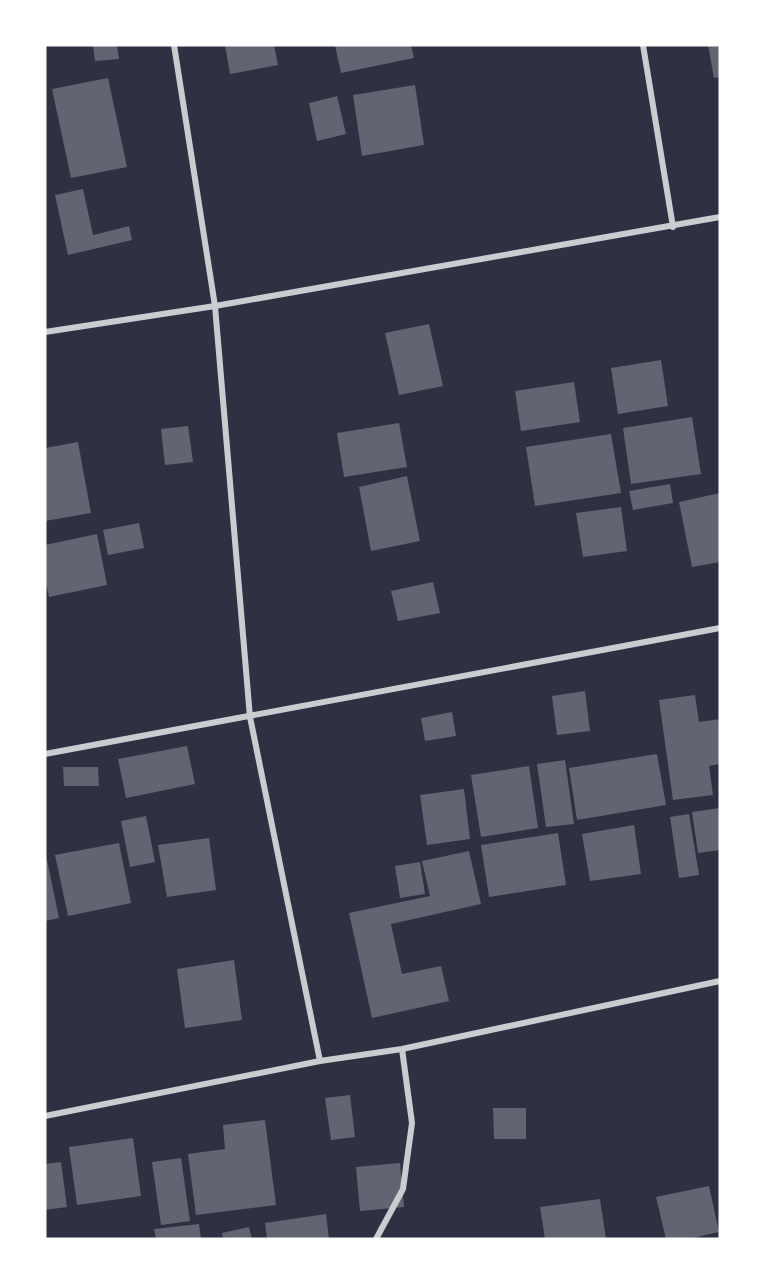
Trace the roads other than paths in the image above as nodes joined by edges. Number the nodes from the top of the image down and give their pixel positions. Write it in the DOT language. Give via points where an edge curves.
graph roads {
  1 [pos="174,45"];
  2 [pos="643,45"];
  3 [pos="720,217"];
  4 [pos="674,227"];
  5 [pos="215,306"];
  6 [pos="45,332"];
  7 [pos="720,628"];
  8 [pos="250,717"];
  9 [pos="45,754"];
  10 [pos="720,981"];
  11 [pos="402,1049"];
  12 [pos="320,1061"];
  13 [pos="45,1116"];
  14 [pos="376,1239"];
  1 -- 5 [label="street"];
  2 -- 4 [label="street"];
  3 -- 4 [label="street"];
  4 -- 5 [label="street"];
  5 -- 6 [label="street"];
  5 -- 8 [label="street"];
  7 -- 8 [label="street"];
  8 -- 9 [label="street"];
  8 -- 12 [label="street"];
  10 -- 11 [label="street"];
  11 -- 12 [label="street"];
  11 -- 14 [label="street" via="412,1124 403,1189"];
  12 -- 13 [label="street"];
}
